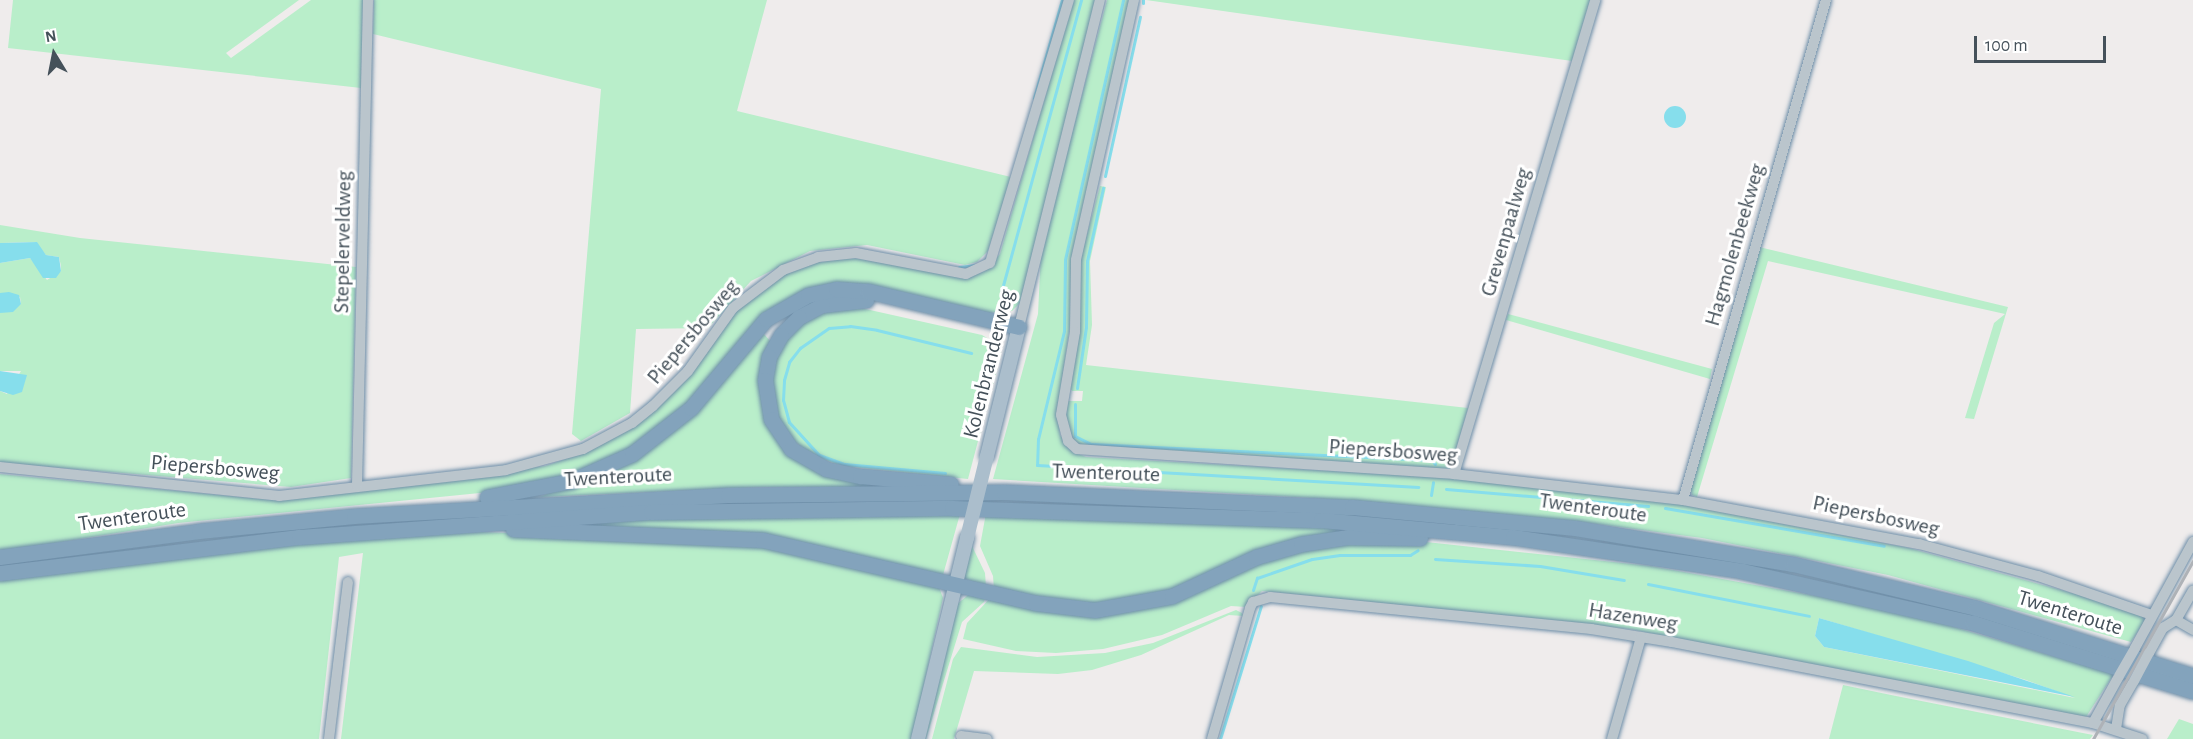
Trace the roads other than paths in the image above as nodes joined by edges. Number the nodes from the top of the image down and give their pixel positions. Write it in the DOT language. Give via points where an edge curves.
graph roads {
  1 [pos="368,0"];
  2 [pos="1069,0"];
  3 [pos="1100,0"];
  4 [pos="1134,0"];
  5 [pos="1595,0"];
  6 [pos="1826,0"];
  7 [pos="1018,331"];
  8 [pos="0,467"];
  9 [pos="1454,474"];
  10 [pos="357,485"];
  11 [pos="1004,492"];
  12 [pos="1683,500"];
  13 [pos="354,516"];
  14 [pos="426,526"];
  15 [pos="1513,537"];
  16 [pos="2193,542"];
  17 [pos="0,557"];
  18 [pos="0,573"];
  19 [pos="348,582"];
  20 [pos="956,584"];
  21 [pos="2193,590"];
  22 [pos="2152,615"];
  23 [pos="2176,620"];
  24 [pos="2193,630"];
  25 [pos="1641,637"];
  26 [pos="2193,676"];
  27 [pos="2193,691"];
  28 [pos="2093,723"];
  29 [pos="2115,729"];
  30 [pos="961,736"];
  31 [pos="329,739"];
  32 [pos="918,739"];
  33 [pos="987,739"];
  34 [pos="1212,739"];
  35 [pos="1612,739"];
  36 [pos="2142,739"];
  1 -- 10 [label="street, Stepelerveldweg"];
  2 -- 10 [label="street, Piepersbosweg" via="996,249 984,269 958,273 856,253 801,262 747,294 674,387 609,437 544,463"];
  3 -- 7 [label="street, Kolenbranderweg"];
  4 -- 9 [label="street, Piepersbosweg" via="1076,260 1075,332 1061,415 1068,441 1077,449 1103,454"];
  5 -- 9 [label="street, Grevenpaalweg"];
  6 -- 12 [label="street, Hagmolenbeekweg"];
  7 -- 11 [label="highway" via="876,301 834,301 810,310 789,325 774,345 765,380 767,408 778,432 791,449 813,463 860,476"];
  7 -- 13 [label="highway" via="868,291 836,290 808,295 766,319 675,422 609,466 551,487"];
  7 -- 20 [label="main road, Kolenbranderweg, bridge"];
  8 -- 10 [label="street, Piepersbosweg" via="279,496"];
  9 -- 12 [label="street, Piepersbosweg"];
  11 -- 13 [label="highway, Twenteroute" via="728,495"];
  11 -- 26 [label="highway, Twenteroute" via="1429,513 1689,544 1850,576 1976,608"];
  12 -- 22 [label="street, Piepersbosweg" via="1919,544 2038,576"];
  13 -- 17 [label="highway, Twenteroute" via="189,532"];
  14 -- 15 [label="highway, Twenteroute" via="651,512 952,508 1321,520"];
  14 -- 18 [label="highway, Twenteroute" via="203,546"];
  14 -- 20 [label="highway" via="763,540"];
  15 -- 20 [label="highway" via="1370,537 1309,542 1256,558 1172,596 1110,609 1055,607"];
  15 -- 27 [label="highway, Twenteroute" via="1643,554 1861,595 2037,640"];
  16 -- 22 [label="street"];
  19 -- 31 [label="street"];
  20 -- 32 [label="main road, Kolenbranderweg"];
  21 -- 23 [label="street"];
  22 -- 28 [label="street, bridge"];
  23 -- 24 [label="street"];
  23 -- 29 [label="street, bridge" via="2163,628 2149,652 2120,705"];
  25 -- 28 [label="street, Hazenweg"];
  25 -- 34 [label="street, Hazenweg" via="1260,598 1250,608"];
  25 -- 35 [label="street"];
  28 -- 29 [label="street, Hazenweg"];
  29 -- 36 [label="street, Hazenweg"];
  30 -- 33 [label="street"];
}
